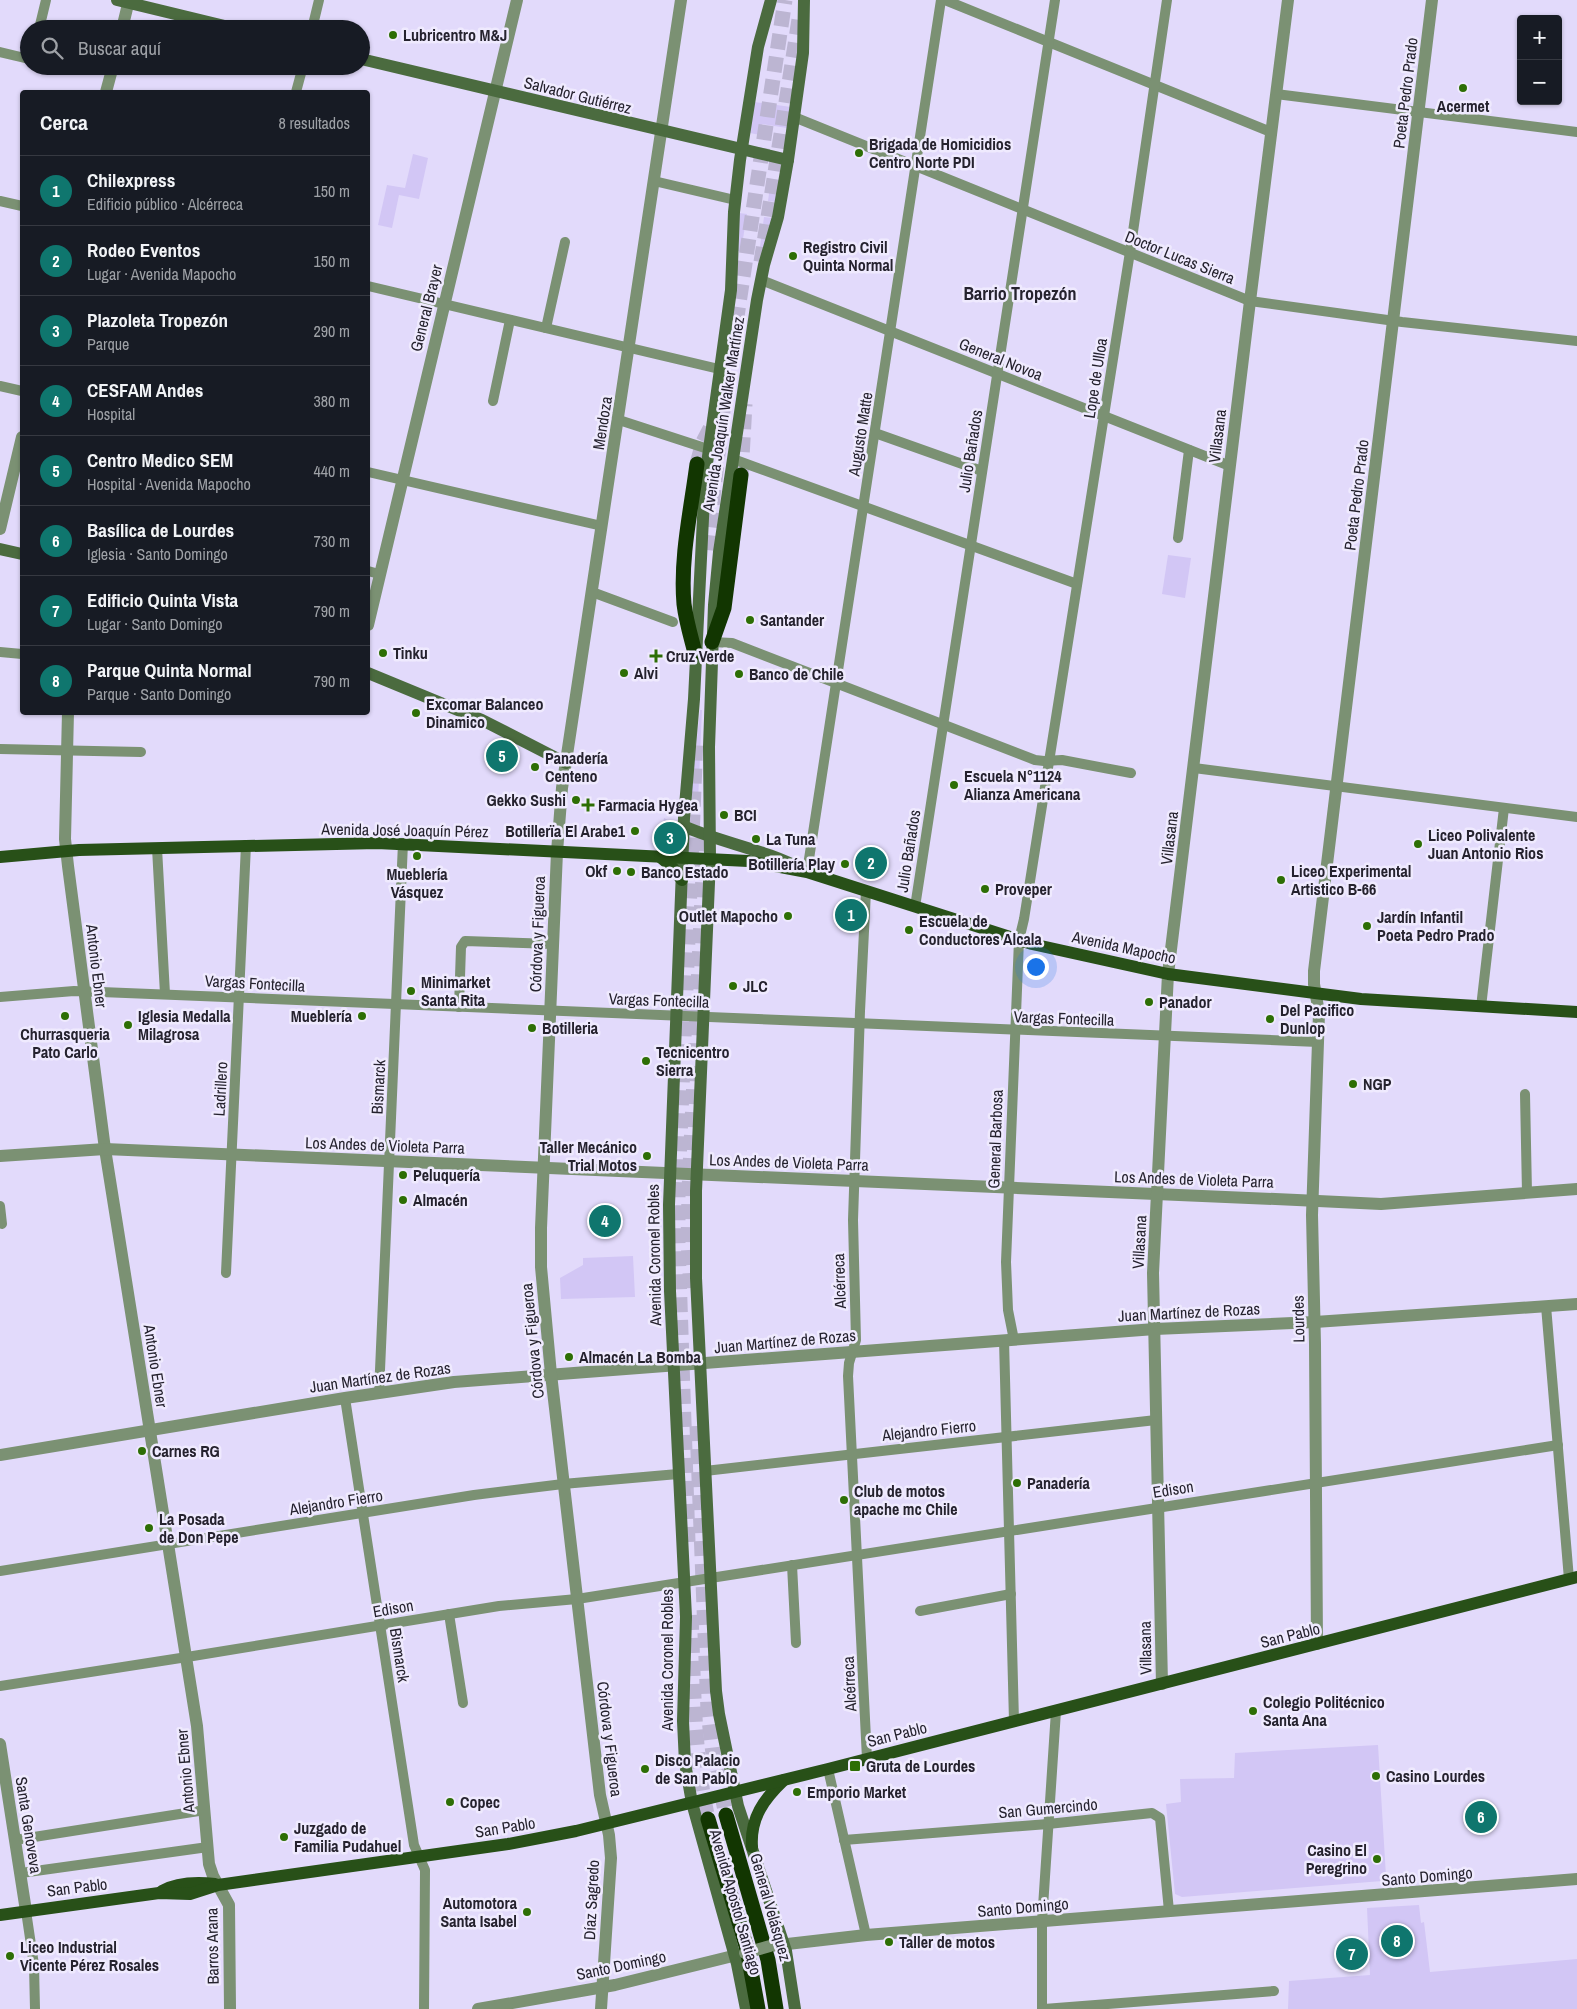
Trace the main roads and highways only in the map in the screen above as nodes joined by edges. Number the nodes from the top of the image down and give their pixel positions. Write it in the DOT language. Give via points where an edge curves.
graph roads {
  1 [pos="771,0"];
  2 [pos="804,0"];
  3 [pos="125,1"];
  4 [pos="201,20"];
  5 [pos="370,61"];
  6 [pos="742,150"];
  7 [pos="788,160"];
  8 [pos="697,464"];
  9 [pos="741,475"];
  10 [pos="0,548"];
  11 [pos="20,553"];
  12 [pos="712,642"];
  13 [pos="696,653"];
  14 [pos="370,674"];
  15 [pos="566,764"];
  16 [pos="683,826"];
  17 [pos="709,837"];
  18 [pos="0,857"];
  19 [pos="660,857"];
  20 [pos="682,859"];
  21 [pos="710,859"];
  22 [pos="807,872"];
  23 [pos="682,880"];
  24 [pos="1577,1012"];
  25 [pos="1573,1578"];
  26 [pos="784,1780"];
  27 [pos="734,1792"];
  28 [pos="692,1803"];
  29 [pos="726,1815"];
  30 [pos="708,1820"];
  31 [pos="752,1846"];
  32 [pos="0,1915"];
  33 [pos="746,2009"];
  34 [pos="758,2009"];
  35 [pos="776,2009"];
  36 [pos="795,2009"];
  1 -- 6 [label="main road, Avenida Joaquín Walker Martínez" via="758,47"];
  2 -- 7 [label="main road, Avenida Joaquín Walker Martínez" via="804,46"];
  3 -- 4 [label="main road"];
  5 -- 6 [label="main road, Salvador Gutiérrez"];
  6 -- 7 [label="main road, Salvador Gutiérrez"];
  6 -- 13 [label="main road, Avenida Joaquín Walker Martínez" via="735,200 731,290 708,449 700,539"];
  7 -- 12 [label="main road, Avenida Joaquín Walker Martínez" via="778,217 761,280 732,459 719,552"];
  8 -- 13 [label="highway" via="684,591 687,621"];
  9 -- 12 [label="highway" via="724,608"];
  10 -- 11 [label="main road"];
  12 -- 17 [label="main road, Avenida Joaquín Walker Martínez"];
  13 -- 16 [label="main road, Avenida Joaquín Walker Martínez"];
  14 -- 15 [label="main road" via="482,720"];
  16 -- 17 [label="main road, Avenida Mapocho"];
  16 -- 20 [label="main road, Avenida Coronel Robles"];
  17 -- 21 [label="main road"];
  17 -- 22 [label="main road, Avenida Mapocho" via="787,862"];
  18 -- 19 [label="main road, Avenida José Joaquín Pérez" via="66,851 403,843"];
  19 -- 20 [label="main road, Avenida José Joaquín Pérez"];
  19 -- 23 [label="main road"];
  20 -- 21 [label="main road, Avenida José Joaquín Pérez"];
  20 -- 23 [label="main road, Avenida Coronel Robles"];
  21 -- 22 [label="main road, Avenida José Joaquín Pérez" via="748,861"];
  21 -- 27 [label="main road" via="696,1278 716,1691"];
  22 -- 24 [label="main road, Avenida Mapocho" via="1019,940 1168,974 1389,1002"];
  23 -- 28 [label="main road, Avenida Coronel Robles" via="669,1264 686,1638 684,1742"];
  25 -- 26 [label="main road, San Pablo"];
  26 -- 27 [label="main road, San Pablo"];
  26 -- 31 [label="main road" via="757,1813"];
  27 -- 28 [label="main road, San Pablo"];
  27 -- 31 [label="main road, Avenida Apostol Santiago"];
  28 -- 32 [label="main road, San Pablo" via="543,1838 218,1885 184,1884 159,1893"];
  28 -- 33 [label="main road, Avenida Apostol Santiago" via="740,1954"];
  29 -- 35 [label="highway, General Velásquez" via="768,1960"];
  30 -- 34 [label="highway" via="747,1949"];
  31 -- 36 [label="main road, Avenida Apostol Santiago" via="784,1943"];
}
